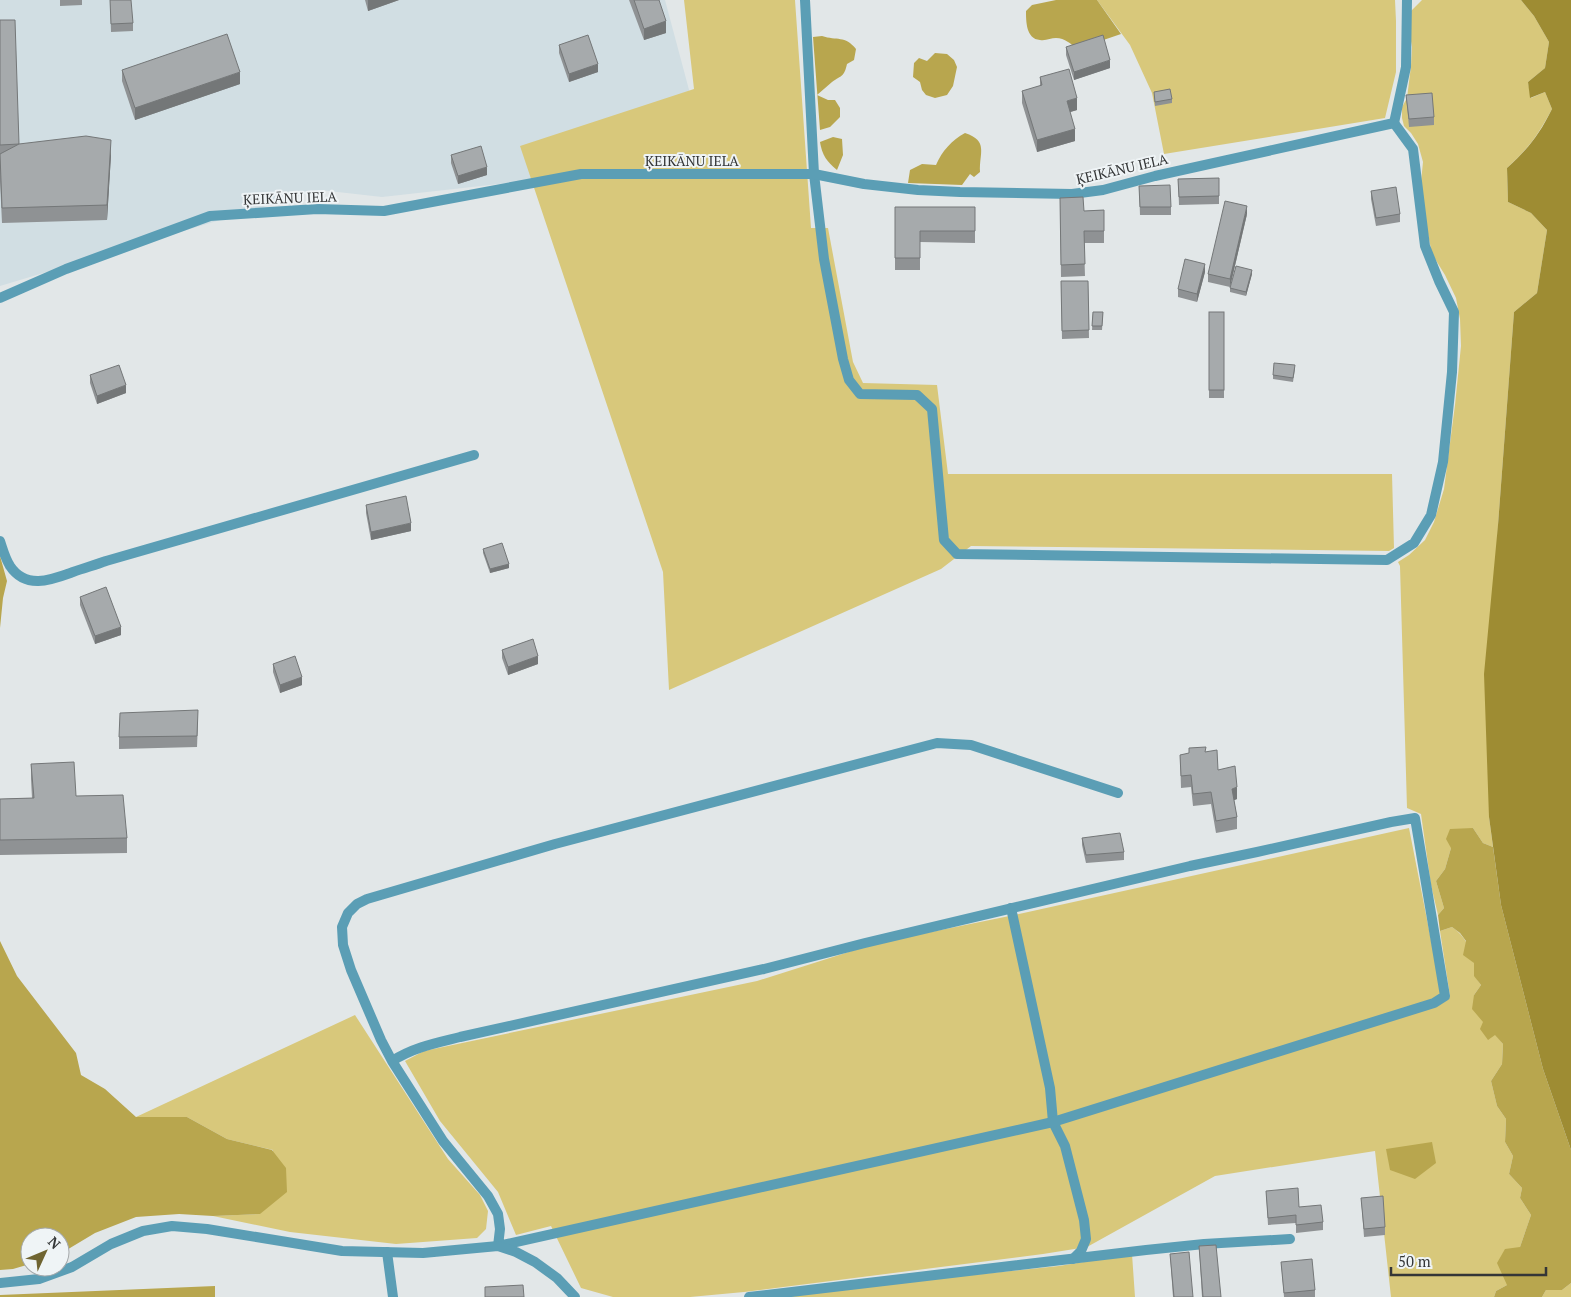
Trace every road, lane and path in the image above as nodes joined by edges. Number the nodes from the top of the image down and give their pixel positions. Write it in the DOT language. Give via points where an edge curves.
graph roads {
  1 [pos="805,0"];
  2 [pos="1407,0"];
  3 [pos="1394,123"];
  4 [pos="814,174"];
  5 [pos="0,298"];
  6 [pos="474,455"];
  7 [pos="0,541"];
  8 [pos="1118,793"];
  9 [pos="1011,908"];
  10 [pos="392,1061"];
  11 [pos="1053,1122"];
  12 [pos="1290,1239"];
  13 [pos="498,1246"];
  14 [pos="386,1252"];
  15 [pos="1074,1259"];
  16 [pos="0,1283"];
  17 [pos="393,1297"];
  18 [pos="575,1297"];
  19 [pos="749,1297"];
  1 -- 4 [label="street"];
  2 -- 3 [label="street" via="1406,67"];
  3 -- 4 [label="street, ĶEIKĀNU IELA" via="1103,190 1072,194 918,190"];
  3 -- 4 [label="street" via="1413,149 1425,246 1454,312 1443,462 1431,515 1414,543 1387,560 957,554 944,540 932,409 917,395 860,394 849,380 824,259"];
  4 -- 5 [label="street, ĶEIKĀNU IELA" via="581,174 384,211 317,209 210,216 66,269"];
  6 -- 7 [label="street" via="106,561 46,582 19,576 5,558"];
  8 -- 10 [label="street" via="971,745 937,743 555,844 366,899 348,913 342,927 343,945 354,978"];
  9 -- 10 [label="street" via="764,969 418,1047"];
  9 -- 11 [label="street" via="1050,1088"];
  9 -- 11 [label="street" via="1415,818 1445,996 1434,1003"];
  10 -- 13 [label="street" via="443,1141 488,1196 498,1214"];
  11 -- 13 [label="street"];
  11 -- 15 [label="street" via="1065,1146 1084,1220 1086,1239"];
  12 -- 15 [label="street" via="1204,1244"];
  13 -- 14 [label="street" via="423,1253"];
  13 -- 18 [label="street" via="535,1262"];
  14 -- 16 [label="street" via="342,1251 172,1226 111,1244 72,1267 39,1279"];
  14 -- 17 [label="street"];
  15 -- 19 [label="street"];
}
